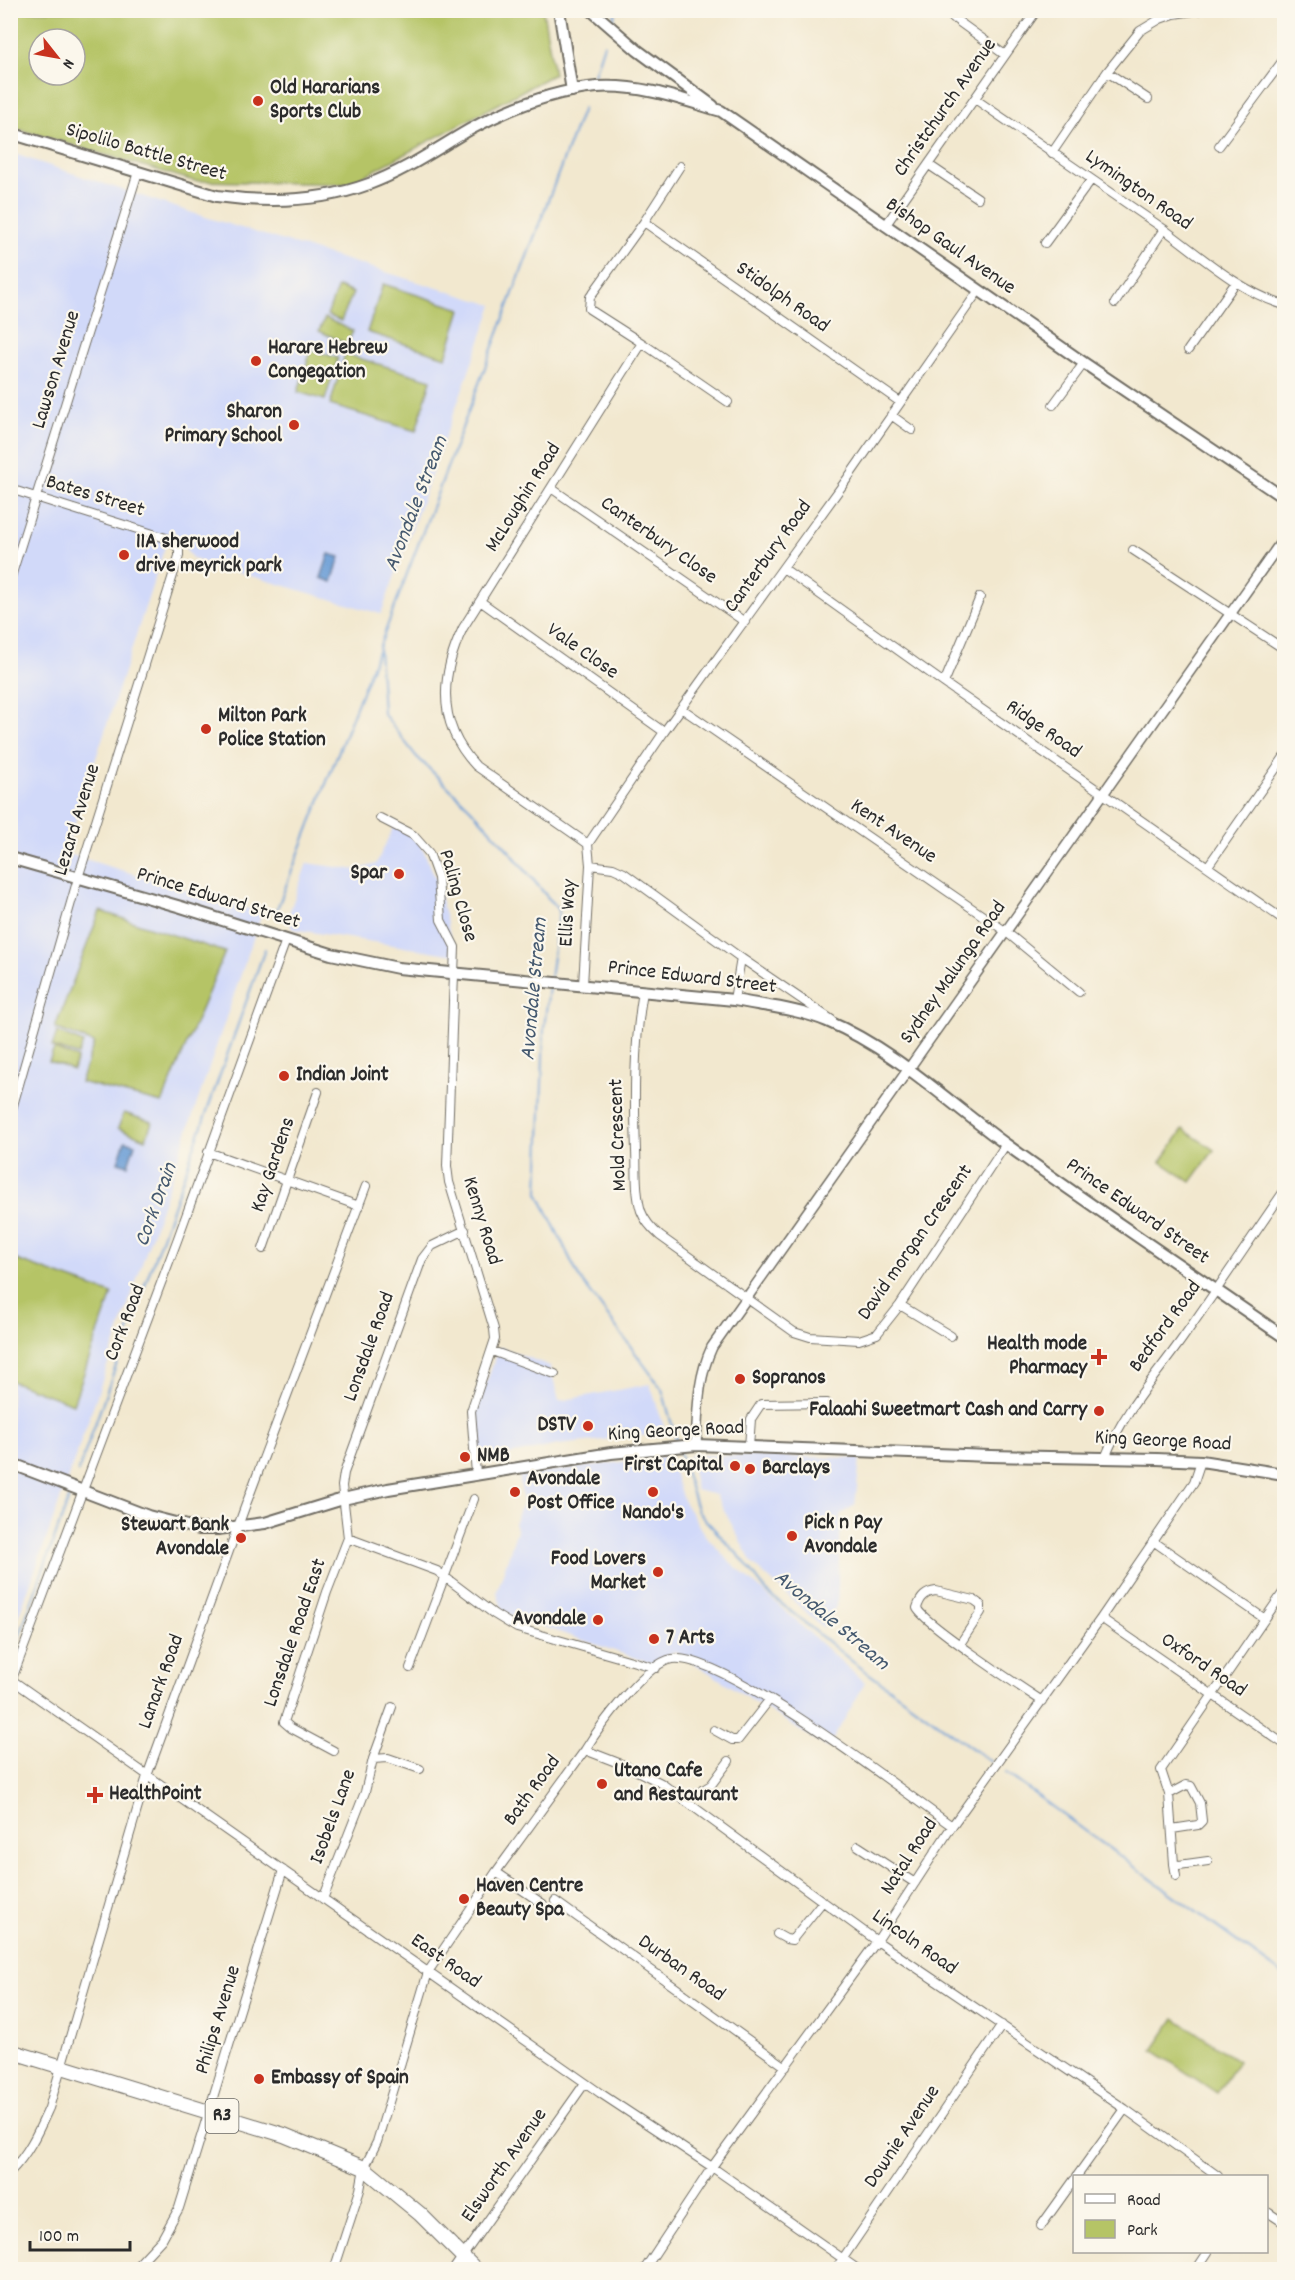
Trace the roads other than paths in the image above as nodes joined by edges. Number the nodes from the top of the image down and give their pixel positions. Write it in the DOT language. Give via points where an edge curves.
graph roads {
  1 [pos="559,10"];
  2 [pos="591,10"];
  3 [pos="1036,10"];
  4 [pos="1200,10"];
  5 [pos="1279,10"];
  6 [pos="944,11"];
  7 [pos="1284,12"];
  8 [pos="1005,55"];
  9 [pos="1284,59"];
  10 [pos="1107,72"];
  11 [pos="572,91"];
  12 [pos="975,99"];
  13 [pos="1148,99"];
  14 [pos="721,111"];
  15 [pos="10,133"];
  16 [pos="1220,146"];
  17 [pos="1052,153"];
  18 [pos="929,165"];
  19 [pos="680,166"];
  20 [pos="138,172"];
  21 [pos="1091,180"];
  22 [pos="978,198"];
  23 [pos="644,222"];
  24 [pos="885,226"];
  25 [pos="1164,229"];
  26 [pos="1045,243"];
  27 [pos="1236,282"];
  28 [pos="979,290"];
  29 [pos="1115,303"];
  30 [pos="1284,305"];
  31 [pos="642,343"];
  32 [pos="1188,350"];
  33 [pos="1084,363"];
  34 [pos="728,402"];
  35 [pos="900,402"];
  36 [pos="1053,405"];
  37 [pos="891,415"];
  38 [pos="912,430"];
  39 [pos="551,488"];
  40 [pos="10,489"];
  41 [pos="1282,495"];
  42 [pos="36,497"];
  43 [pos="1284,538"];
  44 [pos="170,540"];
  45 [pos="1133,550"];
  46 [pos="783,568"];
  47 [pos="10,580"];
  48 [pos="980,597"];
  49 [pos="480,601"];
  50 [pos="1232,613"];
  51 [pos="744,622"];
  52 [pos="1284,649"];
  53 [pos="944,683"];
  54 [pos="681,708"];
  55 [pos="664,732"];
  56 [pos="1284,757"];
  57 [pos="1103,793"];
  58 [pos="380,818"];
  59 [pos="588,844"];
  60 [pos="10,858"];
  61 [pos="590,865"];
  62 [pos="1208,866"];
  63 [pos="78,878"];
  64 [pos="1284,920"];
  65 [pos="1005,932"];
  66 [pos="286,940"];
  67 [pos="741,958"];
  68 [pos="454,973"];
  69 [pos="583,985"];
  70 [pos="643,991"];
  71 [pos="1079,992"];
  72 [pos="734,1000"];
  73 [pos="846,1030"];
  74 [pos="907,1069"];
  75 [pos="318,1092"];
  76 [pos="10,1116"];
  77 [pos="1006,1144"];
  78 [pos="208,1152"];
  79 [pos="287,1180"];
  80 [pos="366,1186"];
  81 [pos="1284,1191"];
  82 [pos="359,1206"];
  83 [pos="465,1230"];
  84 [pos="263,1249"];
  85 [pos="1216,1290"];
  86 [pos="746,1299"];
  87 [pos="900,1305"];
  88 [pos="951,1336"];
  89 [pos="1284,1337"];
  90 [pos="492,1351"];
  91 [pos="555,1374"];
  92 [pos="827,1403"];
  93 [pos="696,1445"];
  94 [pos="749,1447"];
  95 [pos="1105,1458"];
  96 [pos="1201,1461"];
  97 [pos="10,1463"];
  98 [pos="1284,1473"];
  99 [pos="476,1474"];
  100 [pos="82,1491"];
  101 [pos="343,1499"];
  102 [pos="474,1499"];
  103 [pos="239,1527"];
  104 [pos="348,1538"];
  105 [pos="1153,1541"];
  106 [pos="445,1576"];
  107 [pos="1284,1591"];
  108 [pos="1101,1618"];
  109 [pos="1265,1620"];
  110 [pos="960,1644"];
  111 [pos="410,1668"];
  112 [pos="656,1668"];
  113 [pos="11,1682"];
  114 [pos="1212,1694"];
  115 [pos="770,1699"];
  116 [pos="1042,1701"];
  117 [pos="392,1707"];
  118 [pos="714,1731"];
  119 [pos="1284,1744"];
  120 [pos="585,1750"];
  121 [pos="334,1751"];
  122 [pos="373,1759"];
  123 [pos="729,1761"];
  124 [pos="420,1769"];
  125 [pos="147,1776"];
  126 [pos="1169,1794"];
  127 [pos="685,1801"];
  128 [pos="952,1826"];
  129 [pos="1172,1829"];
  130 [pos="858,1846"];
  131 [pos="1208,1861"];
  132 [pos="1174,1864"];
  133 [pos="283,1870"];
  134 [pos="496,1872"];
  135 [pos="1176,1876"];
  136 [pos="915,1882"];
  137 [pos="323,1899"];
  138 [pos="555,1901"];
  139 [pos="823,1901"];
  140 [pos="543,1904"];
  141 [pos="777,1934"];
  142 [pos="877,1941"];
  143 [pos="428,1972"];
  144 [pos="1002,2025"];
  145 [pos="10,2051"];
  146 [pos="62,2067"];
  147 [pos="786,2067"];
  148 [pos="585,2083"];
  149 [pos="1125,2109"];
  150 [pos="210,2112"];
  151 [pos="712,2167"];
  152 [pos="364,2168"];
  153 [pos="10,2172"];
  154 [pos="1078,2175"];
  155 [pos="1217,2175"];
  156 [pos="1073,2182"];
  157 [pos="1268,2212"];
  158 [pos="1284,2223"];
  159 [pos="1041,2226"];
  160 [pos="1207,2253"];
  161 [pos="464,2256"];
  162 [pos="843,2258"];
  163 [pos="133,2270"];
  164 [pos="334,2270"];
  165 [pos="453,2270"];
  166 [pos="476,2270"];
  167 [pos="644,2270"];
  168 [pos="835,2270"];
  169 [pos="859,2270"];
  170 [pos="1196,2270"];
  1 -- 11 [label="main road"];
  2 -- 14 [label="main road" via="637,50"];
  3 -- 8 [label="street, Christchurch Avenue"];
  4 -- 10 [label="street" via="1174,14 1140,31"];
  5 -- 7 [label="street"];
  6 -- 8 [label="street"];
  8 -- 12 [label="street, Christchurch Avenue"];
  9 -- 16 [label="street"];
  10 -- 13 [label="street"];
  10 -- 17 [label="street"];
  11 -- 14 [label="main road, Bishop Gaul Avenue" via="623,87"];
  11 -- 20 [label="main road, Sipolilo Battle Street" via="506,111 395,173 324,196 236,199"];
  12 -- 17 [label="street, Lymington Road"];
  12 -- 18 [label="street, Christchurch Avenue"];
  14 -- 24 [label="main road, Bishop Gaul Avenue"];
  15 -- 20 [label="main road, Sipolilo Battle Street"];
  17 -- 21 [label="street, Lymington Road"];
  18 -- 22 [label="street"];
  18 -- 24 [label="street, Christchurch Avenue"];
  19 -- 23 [label="street"];
  20 -- 42 [label="street, Lawson Avenue"];
  21 -- 25 [label="street, Lymington Road"];
  21 -- 26 [label="street"];
  23 -- 31 [label="street" via="588,303 589,309"];
  23 -- 35 [label="street, Stidolph Road"];
  24 -- 28 [label="main road, Bishop Gaul Avenue"];
  25 -- 27 [label="street, Lymington Road"];
  25 -- 29 [label="street"];
  27 -- 30 [label="street, Lymington Road" via="1264,299"];
  27 -- 32 [label="street"];
  28 -- 33 [label="main road, Bishop Gaul Avenue"];
  28 -- 35 [label="street, Canterbury Road"];
  31 -- 34 [label="street"];
  31 -- 39 [label="street, McLoughin Road"];
  33 -- 36 [label="street"];
  33 -- 41 [label="main road, Bishop Gaul Avenue"];
  35 -- 37 [label="street, Canterbury Road"];
  37 -- 38 [label="street"];
  37 -- 46 [label="street, Canterbury Road"];
  39 -- 49 [label="street, McLoughin Road"];
  39 -- 51 [label="street, Canterbury Close"];
  40 -- 42 [label="street, Bates Street"];
  42 -- 44 [label="street, Bates Street"];
  42 -- 47 [label="street, Lawson Avenue"];
  43 -- 50 [label="street, Sydney Malunga Road"];
  44 -- 63 [label="street, Lezard Avenue" via="179,549 179,556"];
  45 -- 50 [label="street"];
  46 -- 51 [label="street, Canterbury Road"];
  46 -- 53 [label="street, Ridge Road"];
  48 -- 53 [label="street"];
  49 -- 55 [label="street, Vale Close"];
  49 -- 59 [label="street, McLoughin Road" via="463,628 448,665 445,686 454,736 462,752 476,766"];
  50 -- 52 [label="street"];
  50 -- 57 [label="street, Sydney Malunga Road"];
  51 -- 54 [label="street, Canterbury Road"];
  53 -- 57 [label="street, Ridge Road"];
  54 -- 55 [label="street, Canterbury Road"];
  54 -- 65 [label="street, Kent Avenue"];
  55 -- 59 [label="street, Canterbury Road"];
  56 -- 62 [label="street"];
  57 -- 62 [label="street, Ridge Road"];
  57 -- 65 [label="street, Sydney Malunga Road"];
  58 -- 68 [label="street, Paling Close" via="413,835 429,853 438,878 441,920 455,947"];
  59 -- 61 [label="street, Ellis Way"];
  60 -- 63 [label="main road, Prince Edward Street"];
  61 -- 67 [label="street" via="604,865 624,873"];
  61 -- 69 [label="street, Ellis Way"];
  62 -- 64 [label="street, Ridge Road"];
  63 -- 66 [label="main road, Prince Edward Street"];
  63 -- 76 [label="street, Lezard Avenue"];
  65 -- 71 [label="street, Kent Avenue"];
  65 -- 74 [label="street, Sydney Malunga Road"];
  66 -- 68 [label="main road, Prince Edward Street" via="373,963"];
  66 -- 78 [label="street, Cork Road"];
  67 -- 72 [label="street"];
  67 -- 73 [label="street"];
  68 -- 69 [label="main road, Prince Edward Street"];
  68 -- 83 [label="street, Kenny Road" via="447,1166"];
  69 -- 70 [label="main road, Prince Edward Street"];
  70 -- 72 [label="main road, Prince Edward Street"];
  70 -- 86 [label="street, Mold Crescent" via="634,1085 641,1210 660,1236"];
  72 -- 73 [label="main road, Prince Edward Street" via="806,1014"];
  73 -- 74 [label="main road, Prince Edward Street"];
  74 -- 77 [label="main road, Prince Edward Street"];
  74 -- 86 [label="street, Sydney Malunga Road"];
  75 -- 79 [label="street, Kay Gardens"];
  77 -- 85 [label="main road, Prince Edward Street"];
  77 -- 87 [label="street, David morgan Crescent"];
  78 -- 79 [label="street"];
  78 -- 100 [label="street, Cork Road"];
  79 -- 82 [label="street"];
  79 -- 84 [label="street, Kay Gardens"];
  80 -- 82 [label="street, Lanark Road"];
  81 -- 85 [label="street, Bedford Road"];
  82 -- 103 [label="street, Lanark Road"];
  83 -- 90 [label="street, Kenny Road" via="494,1329"];
  83 -- 101 [label="street, Lonsdale Road" via="432,1246 422,1260 346,1463"];
  85 -- 89 [label="main road, Prince Edward Street"];
  85 -- 95 [label="street, Bedford Road" via="1132,1403"];
  86 -- 87 [label="street, David morgan Crescent" via="802,1335 859,1340 877,1334"];
  86 -- 93 [label="street, Sydney Malunga Road" via="704,1364"];
  87 -- 88 [label="street"];
  90 -- 91 [label="street"];
  90 -- 99 [label="street, Kenny Road" via="471,1411"];
  92 -- 94 [label="street" via="761,1404 751,1419"];
  93 -- 94 [label="main road, King George Road"];
  93 -- 99 [label="main road, King George Road" via="611,1453"];
  94 -- 95 [label="main road, King George Road"];
  95 -- 96 [label="main road, King George Road"];
  96 -- 98 [label="main road, King George Road"];
  96 -- 105 [label="street, Natal Road" via="1194,1482"];
  97 -- 100 [label="main road, King George Road"];
  99 -- 101 [label="main road, King George Road"];
  100 -- 103 [label="main road, King George Road" via="178,1525 199,1529"];
  100 -- 113 [label="street, Cork Road"];
  101 -- 103 [label="main road, King George Road"];
  101 -- 104 [label="street, Lonsdale Road East"];
  102 -- 106 [label="street"];
  103 -- 125 [label="street, Lanark Road"];
  104 -- 106 [label="street"];
  104 -- 121 [label="street, Lonsdale Road East" via="284,1722"];
  105 -- 108 [label="street, Natal Road"];
  105 -- 109 [label="street"];
  106 -- 111 [label="street"];
  106 -- 112 [label="street" via="517,1628"];
  107 -- 109 [label="street"];
  108 -- 114 [label="street, Oxford Road"];
  108 -- 116 [label="street, Natal Road"];
  109 -- 114 [label="street"];
  110 -- 110 [label="street" via="919,1614 917,1608 923,1596 936,1591 974,1599 981,1605 981,1612"];
  110 -- 116 [label="street"];
  112 -- 115 [label="street, Bath Road" via="669,1659 697,1662"];
  112 -- 120 [label="street, Bath Road" via="635,1685"];
  113 -- 125 [label="street, East Road"];
  114 -- 119 [label="street, Oxford Road"];
  114 -- 126 [label="street" via="1161,1770"];
  115 -- 118 [label="street" via="738,1740"];
  115 -- 128 [label="street, Bath Road"];
  116 -- 128 [label="street, Natal Road"];
  117 -- 122 [label="street"];
  120 -- 127 [label="street, Lincoln Road" via="629,1767"];
  120 -- 134 [label="street, Bath Road"];
  122 -- 124 [label="street, Isobels Lane" via="388,1758"];
  122 -- 137 [label="street, Isobels Lane" via="365,1792"];
  123 -- 127 [label="street" via="711,1785"];
  125 -- 133 [label="street, East Road"];
  125 -- 146 [label="street, Lanark Road"];
  126 -- 129 [label="street"];
  126 -- 129 [label="street" via="1191,1785 1200,1803 1202,1821"];
  127 -- 139 [label="street, Lincoln Road"];
  128 -- 136 [label="street, Natal Road"];
  129 -- 132 [label="street"];
  130 -- 136 [label="street"];
  131 -- 132 [label="street"];
  132 -- 135 [label="street"];
  133 -- 137 [label="street, East Road"];
  133 -- 150 [label="street, Philips Avenue"];
  134 -- 140 [label="street"];
  134 -- 143 [label="street, Bath Road"];
  136 -- 142 [label="street, Natal Road"];
  137 -- 143 [label="street, East Road"];
  138 -- 147 [label="street, Durban Road"];
  139 -- 141 [label="street" via="792,1940"];
  139 -- 142 [label="street, Lincoln Road"];
  142 -- 144 [label="street, Lincoln Road"];
  142 -- 147 [label="street, Natal Road"];
  143 -- 148 [label="street, East Road"];
  143 -- 152 [label="street, Bath Road" via="377,2142"];
  144 -- 149 [label="street, Lincoln Road"];
  144 -- 162 [label="street, Downie Avenue"];
  145 -- 146 [label="highway, R3"];
  146 -- 150 [label="highway, R3"];
  146 -- 153 [label="street, Lanark Road" via="38,2134 24,2159"];
  147 -- 151 [label="street, Natal Road"];
  148 -- 151 [label="street, East Road"];
  148 -- 161 [label="street, Elsworth Avenue"];
  149 -- 154 [label="street"];
  149 -- 155 [label="street, Lincoln Road"];
  150 -- 152 [label="highway, R3" via="308,2143"];
  150 -- 163 [label="street, Philips Avenue" via="175,2217 162,2239"];
  151 -- 162 [label="street, East Road"];
  151 -- 167 [label="street, Natal Road"];
  152 -- 161 [label="highway, R3"];
  152 -- 164 [label="street, Bath Road"];
  156 -- 159 [label="street"];
  157 -- 158 [label="street"];
  160 -- 170 [label="street"];
  161 -- 165 [label="street, Elsworth Avenue"];
  161 -- 166 [label="highway, R3"];
  162 -- 168 [label="street, Downie Avenue"];
  162 -- 169 [label="street, East Road"];
}
